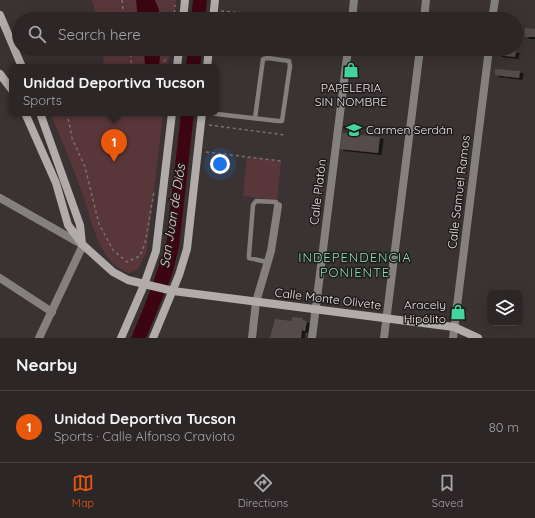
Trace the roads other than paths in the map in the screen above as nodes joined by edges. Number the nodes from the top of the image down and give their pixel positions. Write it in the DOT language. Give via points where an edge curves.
graph roads {
  1 [pos="185,0"];
  2 [pos="215,0"];
  3 [pos="354,0"];
  4 [pos="426,0"];
  5 [pos="494,0"];
  6 [pos="184,12"];
  7 [pos="213,12"];
  8 [pos="353,12"];
  9 [pos="425,12"];
  10 [pos="493,12"];
  11 [pos="0,15"];
  12 [pos="12,43"];
  13 [pos="347,56"];
  14 [pos="419,56"];
  15 [pos="487,56"];
  16 [pos="0,74"];
  17 [pos="9,86"];
  18 [pos="219,114"];
  19 [pos="27,116"];
  20 [pos="41,116"];
  21 [pos="172,116"];
  22 [pos="202,116"];
  23 [pos="255,118"];
  24 [pos="0,198"];
  25 [pos="278,206"];
  26 [pos="83,245"];
  27 [pos="267,262"];
  28 [pos="0,278"];
  29 [pos="146,285"];
  30 [pos="171,290"];
  31 [pos="256,302"];
  32 [pos="316,310"];
  33 [pos="52,312"];
  34 [pos="387,319"];
  35 [pos="454,327"];
  36 [pos="39,338"];
  37 [pos="121,338"];
  38 [pos="153,338"];
  39 [pos="252,338"];
  40 [pos="312,338"];
  41 [pos="384,338"];
  42 [pos="453,338"];
  43 [pos="478,338"];
  1 -- 6 [label="street"];
  2 -- 7 [label="street"];
  3 -- 8 [label="street"];
  4 -- 9 [label="street"];
  5 -- 10 [label="street"];
  11 -- 12 [label="street"];
  13 -- 32 [label="street, Calle Platón"];
  14 -- 34 [label="street"];
  15 -- 35 [label="street, Calle Samuel Ramos"];
  16 -- 17 [label="street"];
  18 -- 23 [label="lane"];
  19 -- 26 [label="street, Calle Monte Olivete" via="56,183 68,225"];
  20 -- 26 [label="street" via="80,225"];
  21 -- 29 [label="street" via="156,251"];
  22 -- 30 [label="street" via="187,249"];
  23 -- 23 [label="lane" via="282,121 289,61 263,59"];
  24 -- 26 [label="street"];
  25 -- 27 [label="street"];
  25 -- 27 [label="lane" via="276,202 256,201 253,205 248,255 249,258"];
  26 -- 29 [label="street, Calle Monte Olivete" via="113,272"];
  26 -- 33 [label="street"];
  27 -- 31 [label="street"];
  28 -- 33 [label="street"];
  29 -- 30 [label="street, Calle Monte Olivete"];
  29 -- 37 [label="street"];
  30 -- 31 [label="street, Calle Monte Olivete"];
  30 -- 38 [label="street"];
  31 -- 32 [label="street, Calle Monte Olivete"];
  31 -- 39 [label="street"];
  32 -- 34 [label="street, Calle Monte Olivete"];
  32 -- 40 [label="street, Calle Platón"];
  33 -- 36 [label="street"];
  34 -- 35 [label="street, Calle Monte Olivete"];
  34 -- 41 [label="street"];
  35 -- 42 [label="street, Calle Samuel Ramos"];
  35 -- 43 [label="street, Calle Monte Olivete"];
}
